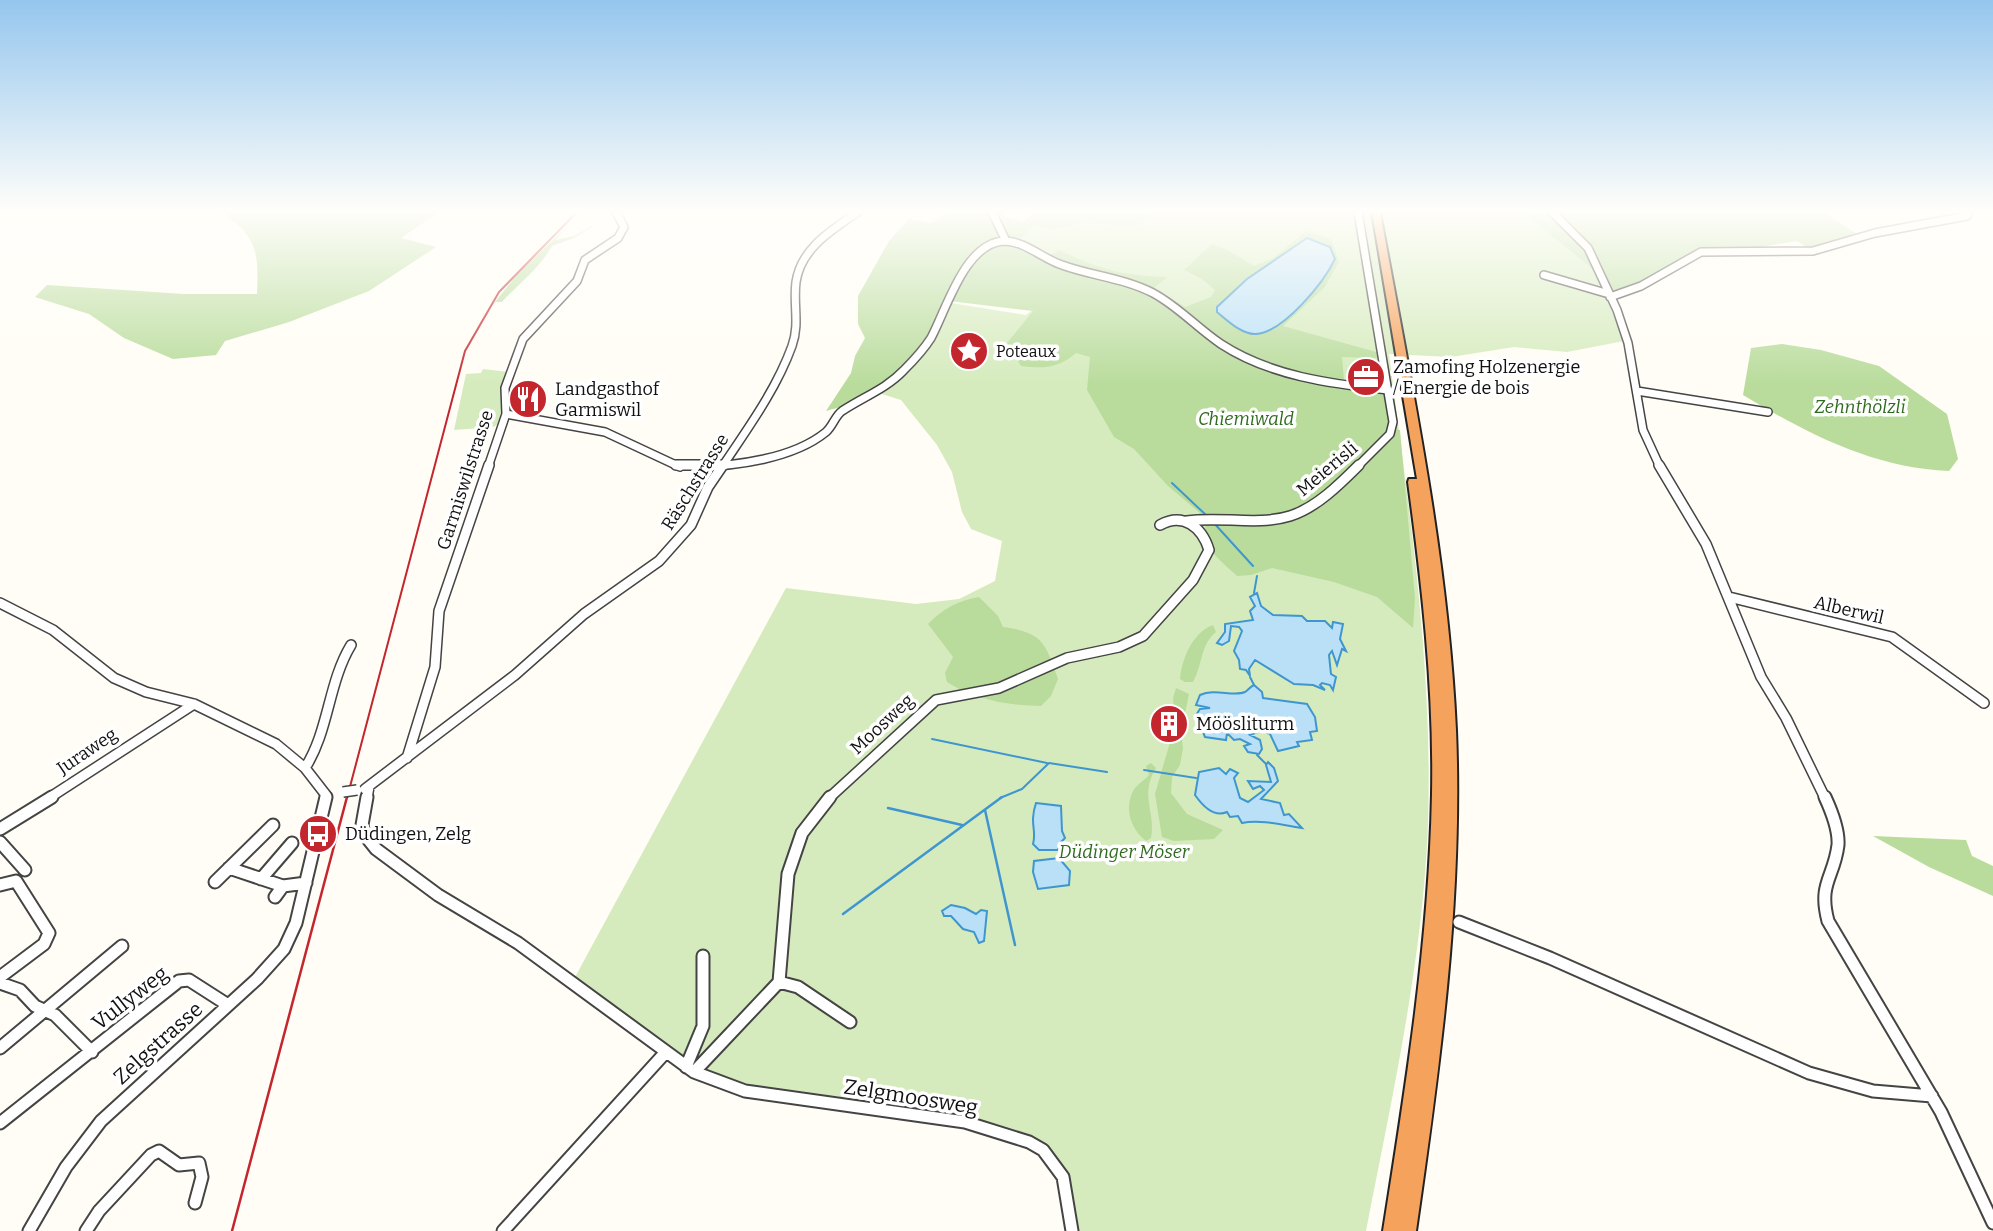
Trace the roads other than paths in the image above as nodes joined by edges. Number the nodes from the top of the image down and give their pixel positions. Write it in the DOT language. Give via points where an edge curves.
graph roads {
  1 [pos="582,269"];
  2 [pos="800,269"];
  3 [pos="965,269"];
  4 [pos="1078,269"];
  5 [pos="1370,269"];
  6 [pos="1379,269"];
  7 [pos="1385,269"];
  8 [pos="1598,269"];
  9 [pos="1670,269"];
  10 [pos="1544,275"];
  11 [pos="1610,295"];
  12 [pos="1388,390"];
  13 [pos="1637,391"];
  14 [pos="1768,412"];
  15 [pos="506,414"];
  16 [pos="724,465"];
  17 [pos="1209,518"];
  18 [pos="1185,521"];
  19 [pos="1160,525"];
  20 [pos="1201,532"];
  21 [pos="1729,597"];
  22 [pos="0,603"];
  23 [pos="351,645"];
  24 [pos="1984,703"];
  25 [pos="194,704"];
  26 [pos="407,758"];
  27 [pos="305,768"];
  28 [pos="363,789"];
  29 [pos="326,796"];
  30 [pos="273,825"];
  31 [pos="0,829"];
  32 [pos="0,842"];
  33 [pos="292,843"];
  34 [pos="229,868"];
  35 [pos="25,870"];
  36 [pos="261,879"];
  37 [pos="215,883"];
  38 [pos="306,883"];
  39 [pos="0,885"];
  40 [pos="283,887"];
  41 [pos="275,897"];
  42 [pos="1459,922"];
  43 [pos="122,946"];
  44 [pos="703,956"];
  45 [pos="0,977"];
  46 [pos="779,982"];
  47 [pos="0,983"];
  48 [pos="228,1005"];
  49 [pos="45,1011"];
  50 [pos="850,1022"];
  51 [pos="0,1048"];
  52 [pos="92,1052"];
  53 [pos="665,1053"];
  54 [pos="690,1069"];
  55 [pos="1932,1096"];
  56 [pos="0,1123"];
  57 [pos="195,1203"];
  58 [pos="1993,1223"];
  59 [pos="29,1231"];
  60 [pos="86,1231"];
  61 [pos="503,1231"];
  62 [pos="1072,1231"];
  63 [pos="1392,1231"];
  64 [pos="1407,1231"];
  1 -- 15 [label="street, Garmiswilstrasse" via="577,281 523,339 505,388"];
  2 -- 16 [label="street, Räschstrasse" via="792,346 764,404"];
  3 -- 16 [label="street" via="929,341 882,389 845,408 827,431 803,445"];
  4 -- 12 [label="street" via="1151,292 1222,344 1276,369 1326,383"];
  5 -- 12 [label="street, Meierisli"];
  6 -- 63 [label="highway" via="1426,569 1438,730 1431,935"];
  7 -- 64 [label="highway" via="1435,570 1449,731 1450,830 1443,940"];
  8 -- 11 [label="street"];
  9 -- 11 [label="street" via="1634,290"];
  10 -- 11 [label="street"];
  11 -- 13 [label="street" via="1625,333"];
  12 -- 17 [label="street, Meierisli" via="1393,422 1390,434 1319,500 1281,518"];
  13 -- 14 [label="street"];
  13 -- 21 [label="street" via="1649,449 1706,544"];
  15 -- 16 [label="street" via="605,432 642,446 674,466"];
  15 -- 26 [label="street, Garmiswilstrasse" via="439,611 435,667"];
  16 -- 26 [label="street, Räschstrasse" via="688,531 667,554 584,614 515,676"];
  17 -- 18 [label="street, Meierisli"];
  17 -- 20 [label="street"];
  18 -- 19 [label="street" via="1173,519"];
  18 -- 20 [label="street"];
  20 -- 46 [label="street, Moosweg" via="1209,550 1204,563 1143,636 1119,647 1067,658 999,688 936,700 820,808 802,833 789,874"];
  21 -- 24 [label="street, Alberwil" via="1886,635"];
  21 -- 55 [label="street" via="1761,677 1832,812 1838,844 1825,883 1828,921"];
  22 -- 25 [label="street" via="53,630 114,678"];
  23 -- 27 [label="street" via="342,660 314,754"];
  25 -- 27 [label="street" via="276,744"];
  25 -- 31 [label="street, Juraweg"];
  26 -- 28 [label="street, Räschstrasse"];
  27 -- 29 [label="street"];
  28 -- 29 [label="street, bridge"];
  28 -- 53 [label="street, Zelgmoosweg" via="362,825 376,849 438,895 519,943"];
  29 -- 38 [label="street, Zelgstrasse"];
  30 -- 34 [label="street"];
  32 -- 35 [label="street"];
  33 -- 36 [label="street"];
  34 -- 36 [label="street"];
  34 -- 37 [label="street"];
  36 -- 40 [label="street"];
  38 -- 40 [label="street"];
  38 -- 48 [label="street, Zelgstrasse" via="284,949"];
  39 -- 45 [label="street" via="16,881 49,933 44,944"];
  40 -- 41 [label="street"];
  42 -- 55 [label="street" via="1809,1073 1849,1087"];
  43 -- 49 [label="street"];
  44 -- 54 [label="street" via="703,1026"];
  46 -- 50 [label="street" via="797,987"];
  46 -- 54 [label="street" via="737,1030"];
  47 -- 49 [label="street, Vullyweg" via="20,990"];
  48 -- 52 [label="street, Vullyweg" via="188,980 179,981"];
  48 -- 59 [label="street, Zelgstrasse" via="101,1121 66,1167"];
  49 -- 51 [label="street"];
  49 -- 52 [label="street, Vullyweg" via="55,1015"];
  52 -- 56 [label="street, Vullyweg"];
  53 -- 54 [label="street, Zelgmoosweg"];
  53 -- 61 [label="street"];
  54 -- 62 [label="street, Zelgmoosweg" via="745,1091 965,1122 1029,1142 1049,1156 1063,1177"];
  55 -- 58 [label="street"];
  57 -- 60 [label="street" via="202,1165 179,1165 159,1152 99,1211"];
}
